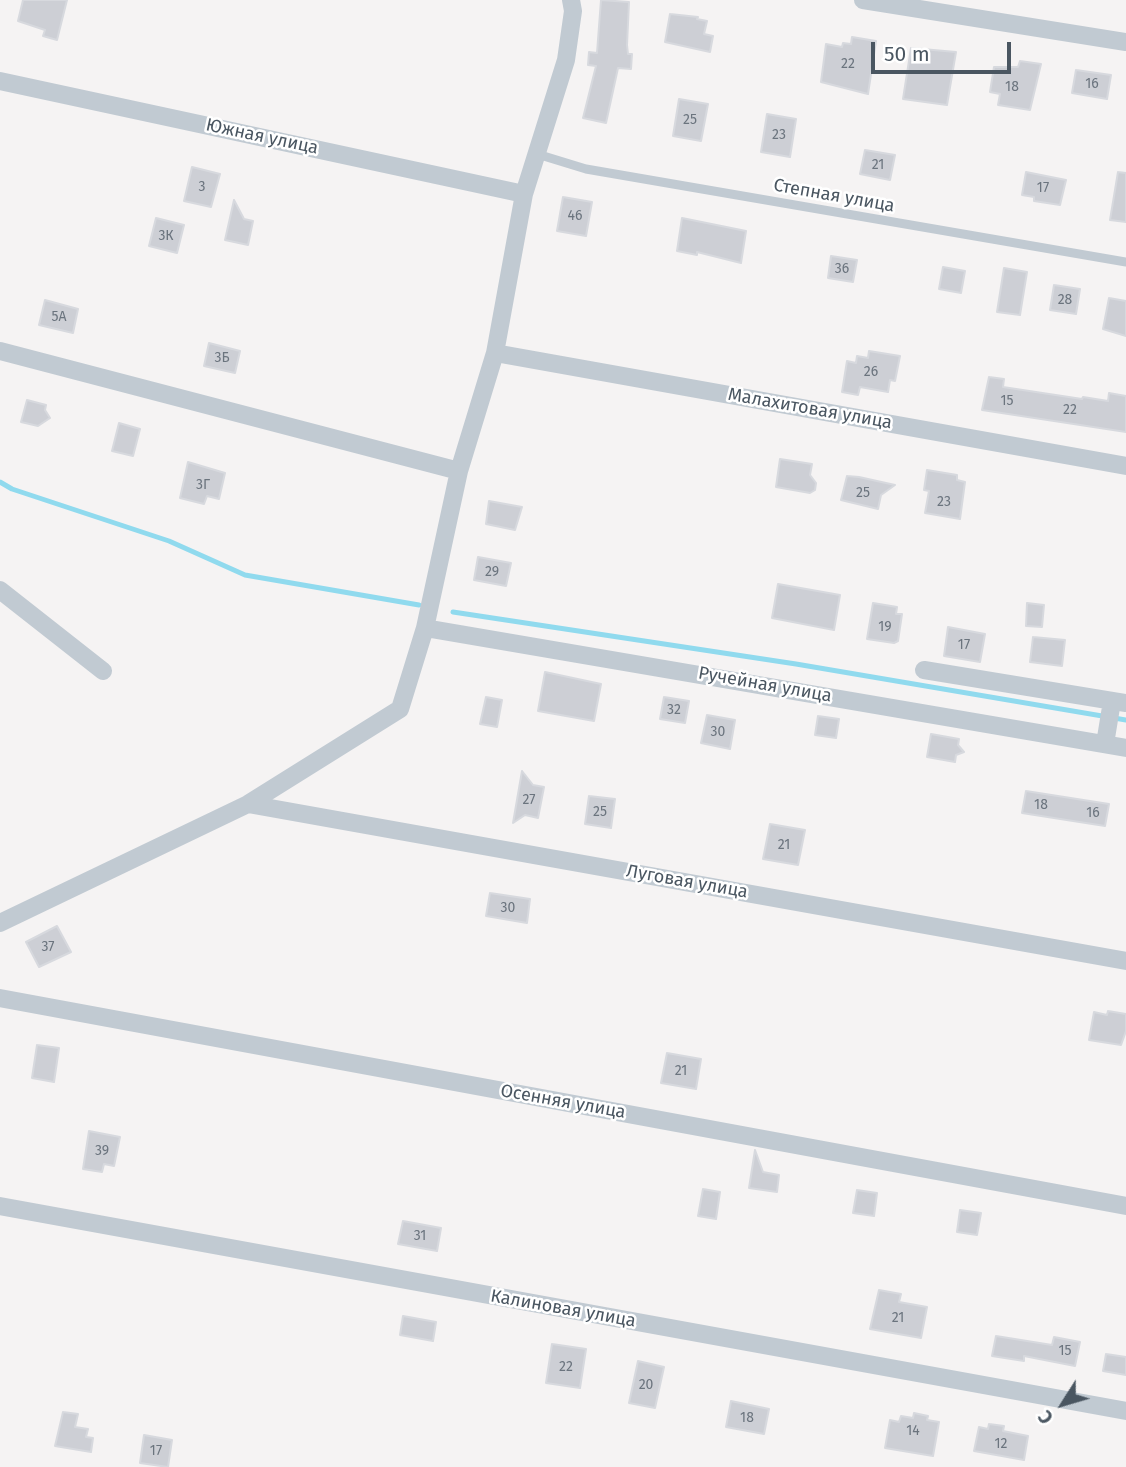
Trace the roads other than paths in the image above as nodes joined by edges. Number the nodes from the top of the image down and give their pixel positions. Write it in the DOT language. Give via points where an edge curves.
graph roads {
  1 [pos="571,0"];
  2 [pos="863,0"];
  3 [pos="1126,42"];
  4 [pos="0,80"];
  5 [pos="537,154"];
  6 [pos="524,194"];
  7 [pos="1126,262"];
  8 [pos="0,351"];
  9 [pos="495,353"];
  10 [pos="1126,466"];
  11 [pos="459,471"];
  12 [pos="0,590"];
  13 [pos="425,628"];
  14 [pos="924,670"];
  15 [pos="103,671"];
  16 [pos="1119,702"];
  17 [pos="1105,744"];
  18 [pos="1126,748"];
  19 [pos="248,804"];
  20 [pos="0,923"];
  21 [pos="1126,961"];
  22 [pos="0,999"];
  23 [pos="0,1206"];
  24 [pos="1126,1206"];
  25 [pos="1126,1411"];
  1 -- 5 [label="street" via="566,60"];
  2 -- 3 [label="street"];
  4 -- 6 [label="street, Южная улица"];
  5 -- 6 [label="street"];
  5 -- 7 [label="lane, Степная улица" via="586,169"];
  6 -- 9 [label="street"];
  8 -- 11 [label="street"];
  9 -- 10 [label="street, Малахитовая улица"];
  9 -- 11 [label="street"];
  11 -- 13 [label="street"];
  12 -- 15 [label="street"];
  13 -- 17 [label="street, Ручейная улица"];
  13 -- 19 [label="street" via="400,709"];
  14 -- 16 [label="street"];
  16 -- 17 [label="street"];
  17 -- 18 [label="street, Ручейная улица"];
  19 -- 20 [label="street"];
  19 -- 21 [label="street, Луговая улица"];
  22 -- 24 [label="street, Осенняя улица"];
  23 -- 25 [label="street, Калиновая улица"];
}
